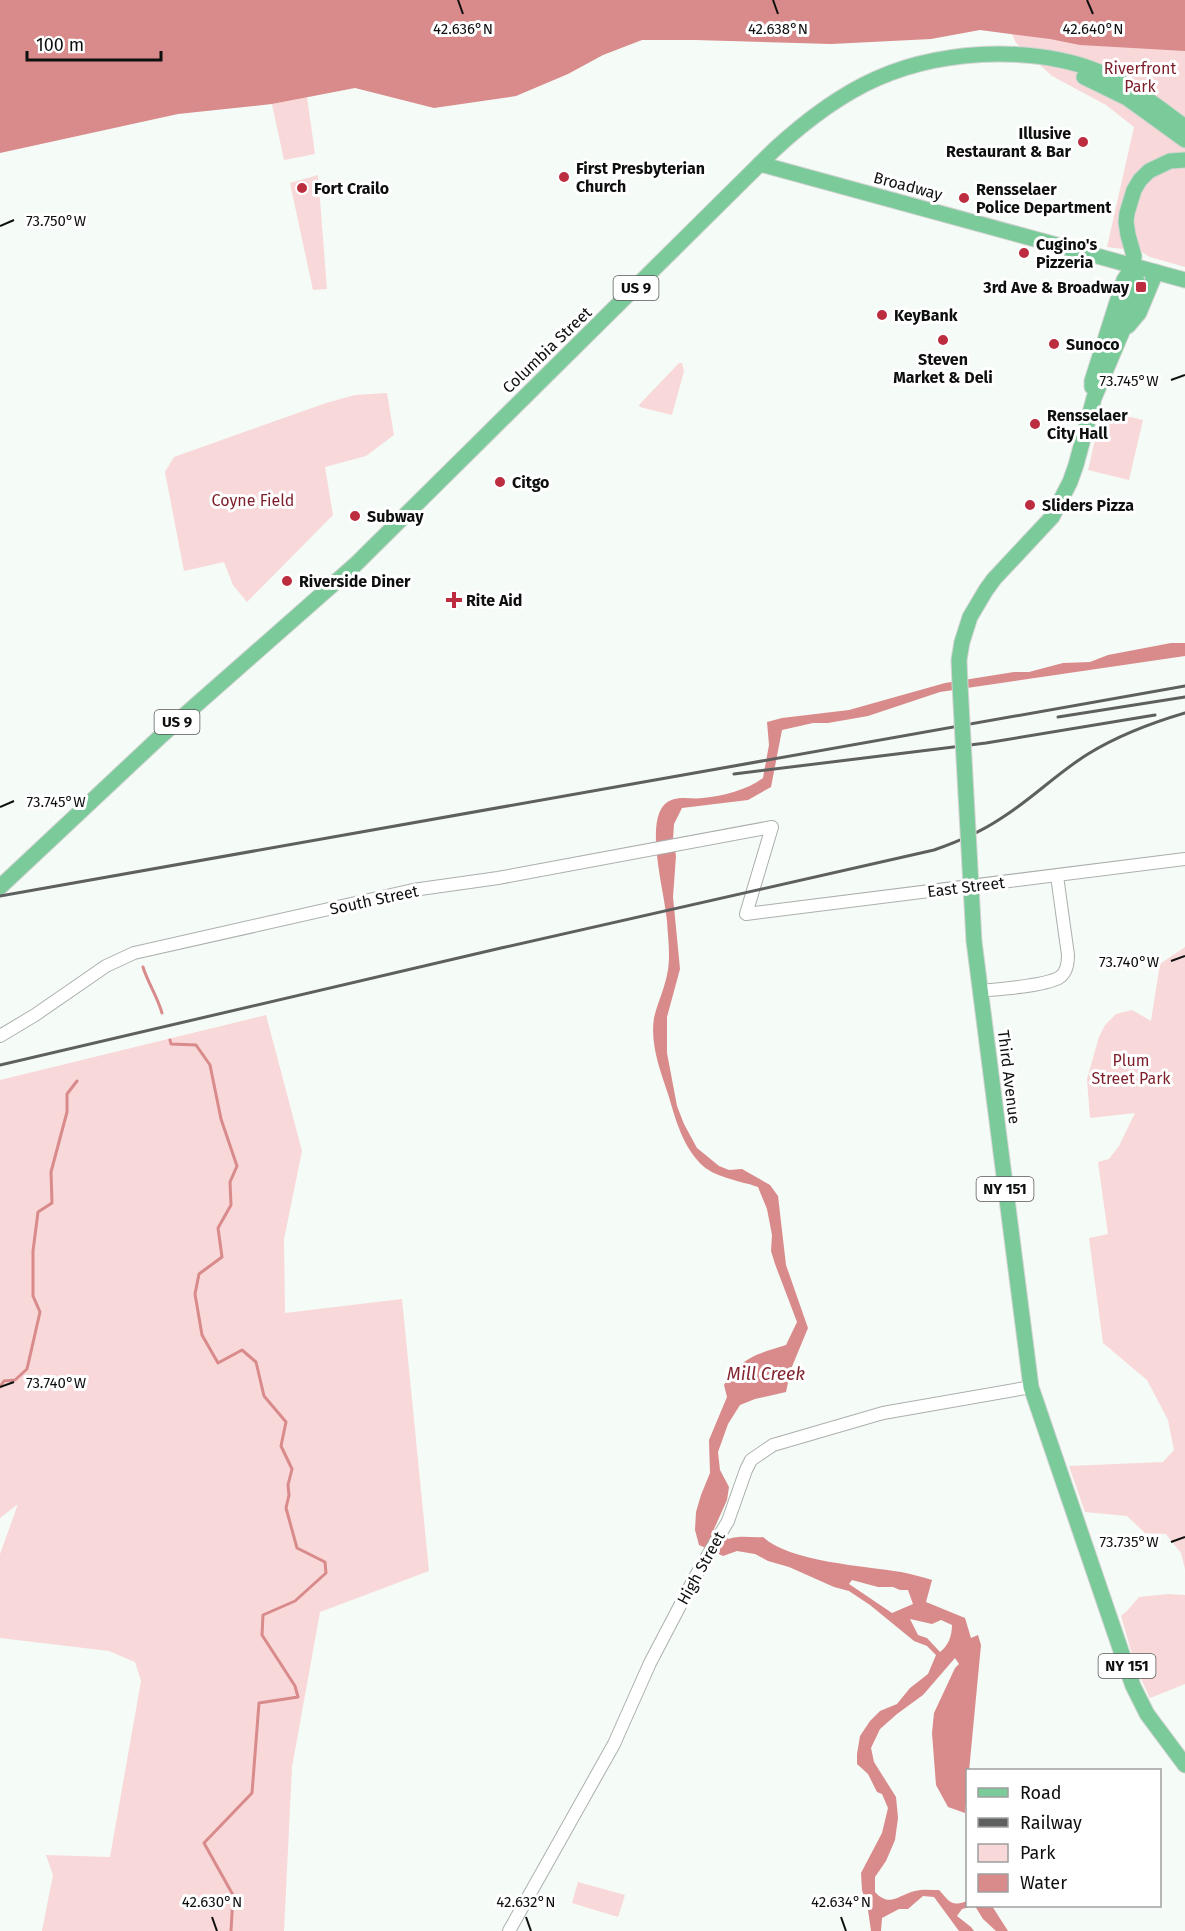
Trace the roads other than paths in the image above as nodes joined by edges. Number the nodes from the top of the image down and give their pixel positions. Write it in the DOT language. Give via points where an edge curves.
graph roads {
  1 [pos="998,54"];
  2 [pos="1185,127"];
  3 [pos="1185,140"];
  4 [pos="1185,160"];
  5 [pos="760,164"];
  6 [pos="1133,266"];
  7 [pos="1156,272"];
  8 [pos="1185,280"];
  9 [pos="1122,332"];
  10 [pos="1094,398"];
  11 [pos="1185,859"];
  12 [pos="1057,876"];
  13 [pos="0,887"];
  14 [pos="746,914"];
  15 [pos="980,991"];
  16 [pos="0,1036"];
  17 [pos="1031,1387"];
  18 [pos="1185,1765"];
  19 [pos="509,1931"];
  1 -- 2 [label="main road, US 9" via="1051,58 1096,71 1134,90"];
  1 -- 3 [label="main road, US 9" via="1092,80 1146,111"];
  1 -- 5 [label="main road, US 9" via="936,59 873,80 816,114"];
  4 -- 6 [label="main road" via="1170,161 1149,171 1134,190 1126,222"];
  5 -- 6 [label="main road, Broadway"];
  5 -- 13 [label="main road, Columbia Street / US 9" via="355,565 208,694"];
  6 -- 7 [label="main road, Broadway"];
  6 -- 9 [label="main road, Third Avenue / NY 151" via="1137,282"];
  6 -- 10 [label="main road, Third Avenue / NY 151" via="1124,280 1092,381"];
  7 -- 8 [label="main road, Broadway"];
  7 -- 9 [label="main road" via="1139,313"];
  9 -- 10 [label="main road, Third Avenue / NY 151"];
  10 -- 15 [label="main road, Third Avenue / NY 151, bridge" via="1064,495 1052,517 986,590 970,617 962,642 960,685"];
  11 -- 12 [label="street, East Street"];
  12 -- 14 [label="street, East Street"];
  12 -- 15 [label="street" via="1068,956 1064,973 1051,981"];
  14 -- 16 [label="street, South Street" via="772,827 413,890 134,954 106,966"];
  15 -- 17 [label="main road, Third Avenue / NY 151"];
  17 -- 18 [label="main road, Third Avenue / NY 151" via="1133,1686"];
  17 -- 19 [label="street, High Street" via="883,1413 773,1445 751,1460 728,1521 650,1663 614,1744"];
}
